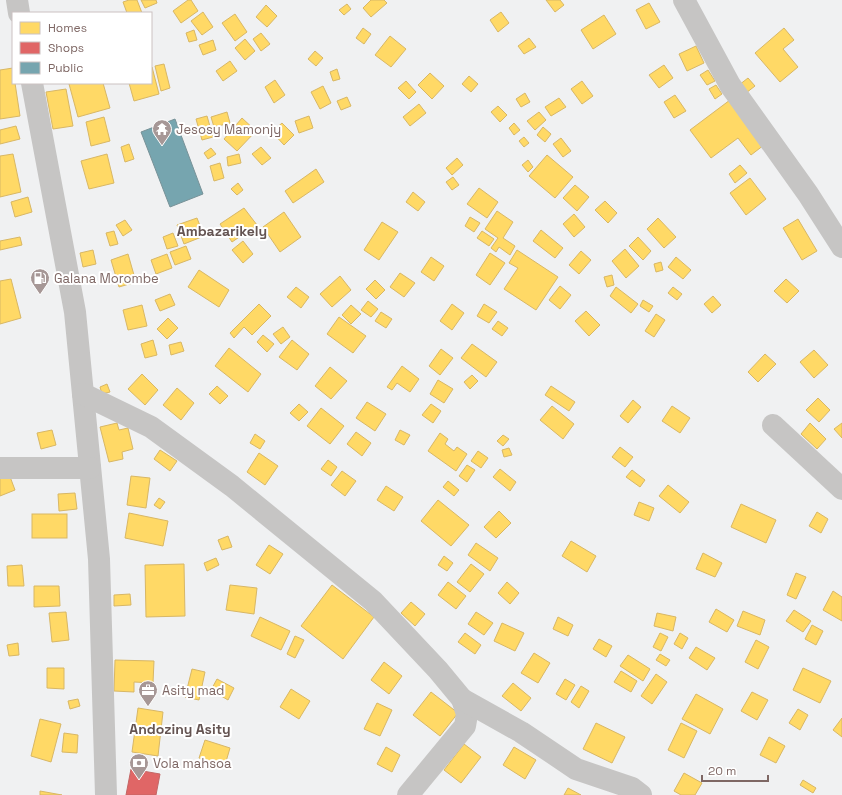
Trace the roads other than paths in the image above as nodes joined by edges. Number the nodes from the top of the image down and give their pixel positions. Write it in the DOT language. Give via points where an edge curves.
graph roads {
  1 [pos="17,0"];
  2 [pos="684,0"];
  3 [pos="19,12"];
  4 [pos="32,84"];
  5 [pos="842,247"];
  6 [pos="83,394"];
  7 [pos="773,425"];
  8 [pos="0,468"];
  9 [pos="90,468"];
  10 [pos="842,489"];
  11 [pos="462,699"];
  12 [pos="106,795"];
  13 [pos="408,795"];
  14 [pos="641,795"];
  1 -- 3 [label="street"];
  2 -- 5 [label="street" via="730,85 808,194"];
  4 -- 6 [label="street" via="75,312"];
  6 -- 9 [label="street"];
  6 -- 11 [label="street" via="152,427 232,486 373,601"];
  7 -- 10 [label="street"];
  8 -- 9 [label="street"];
  9 -- 12 [label="street" via="99,559"];
  11 -- 13 [label="street" via="467,714 465,726"];
  11 -- 14 [label="street" via="521,732 576,769 632,788"];
}
